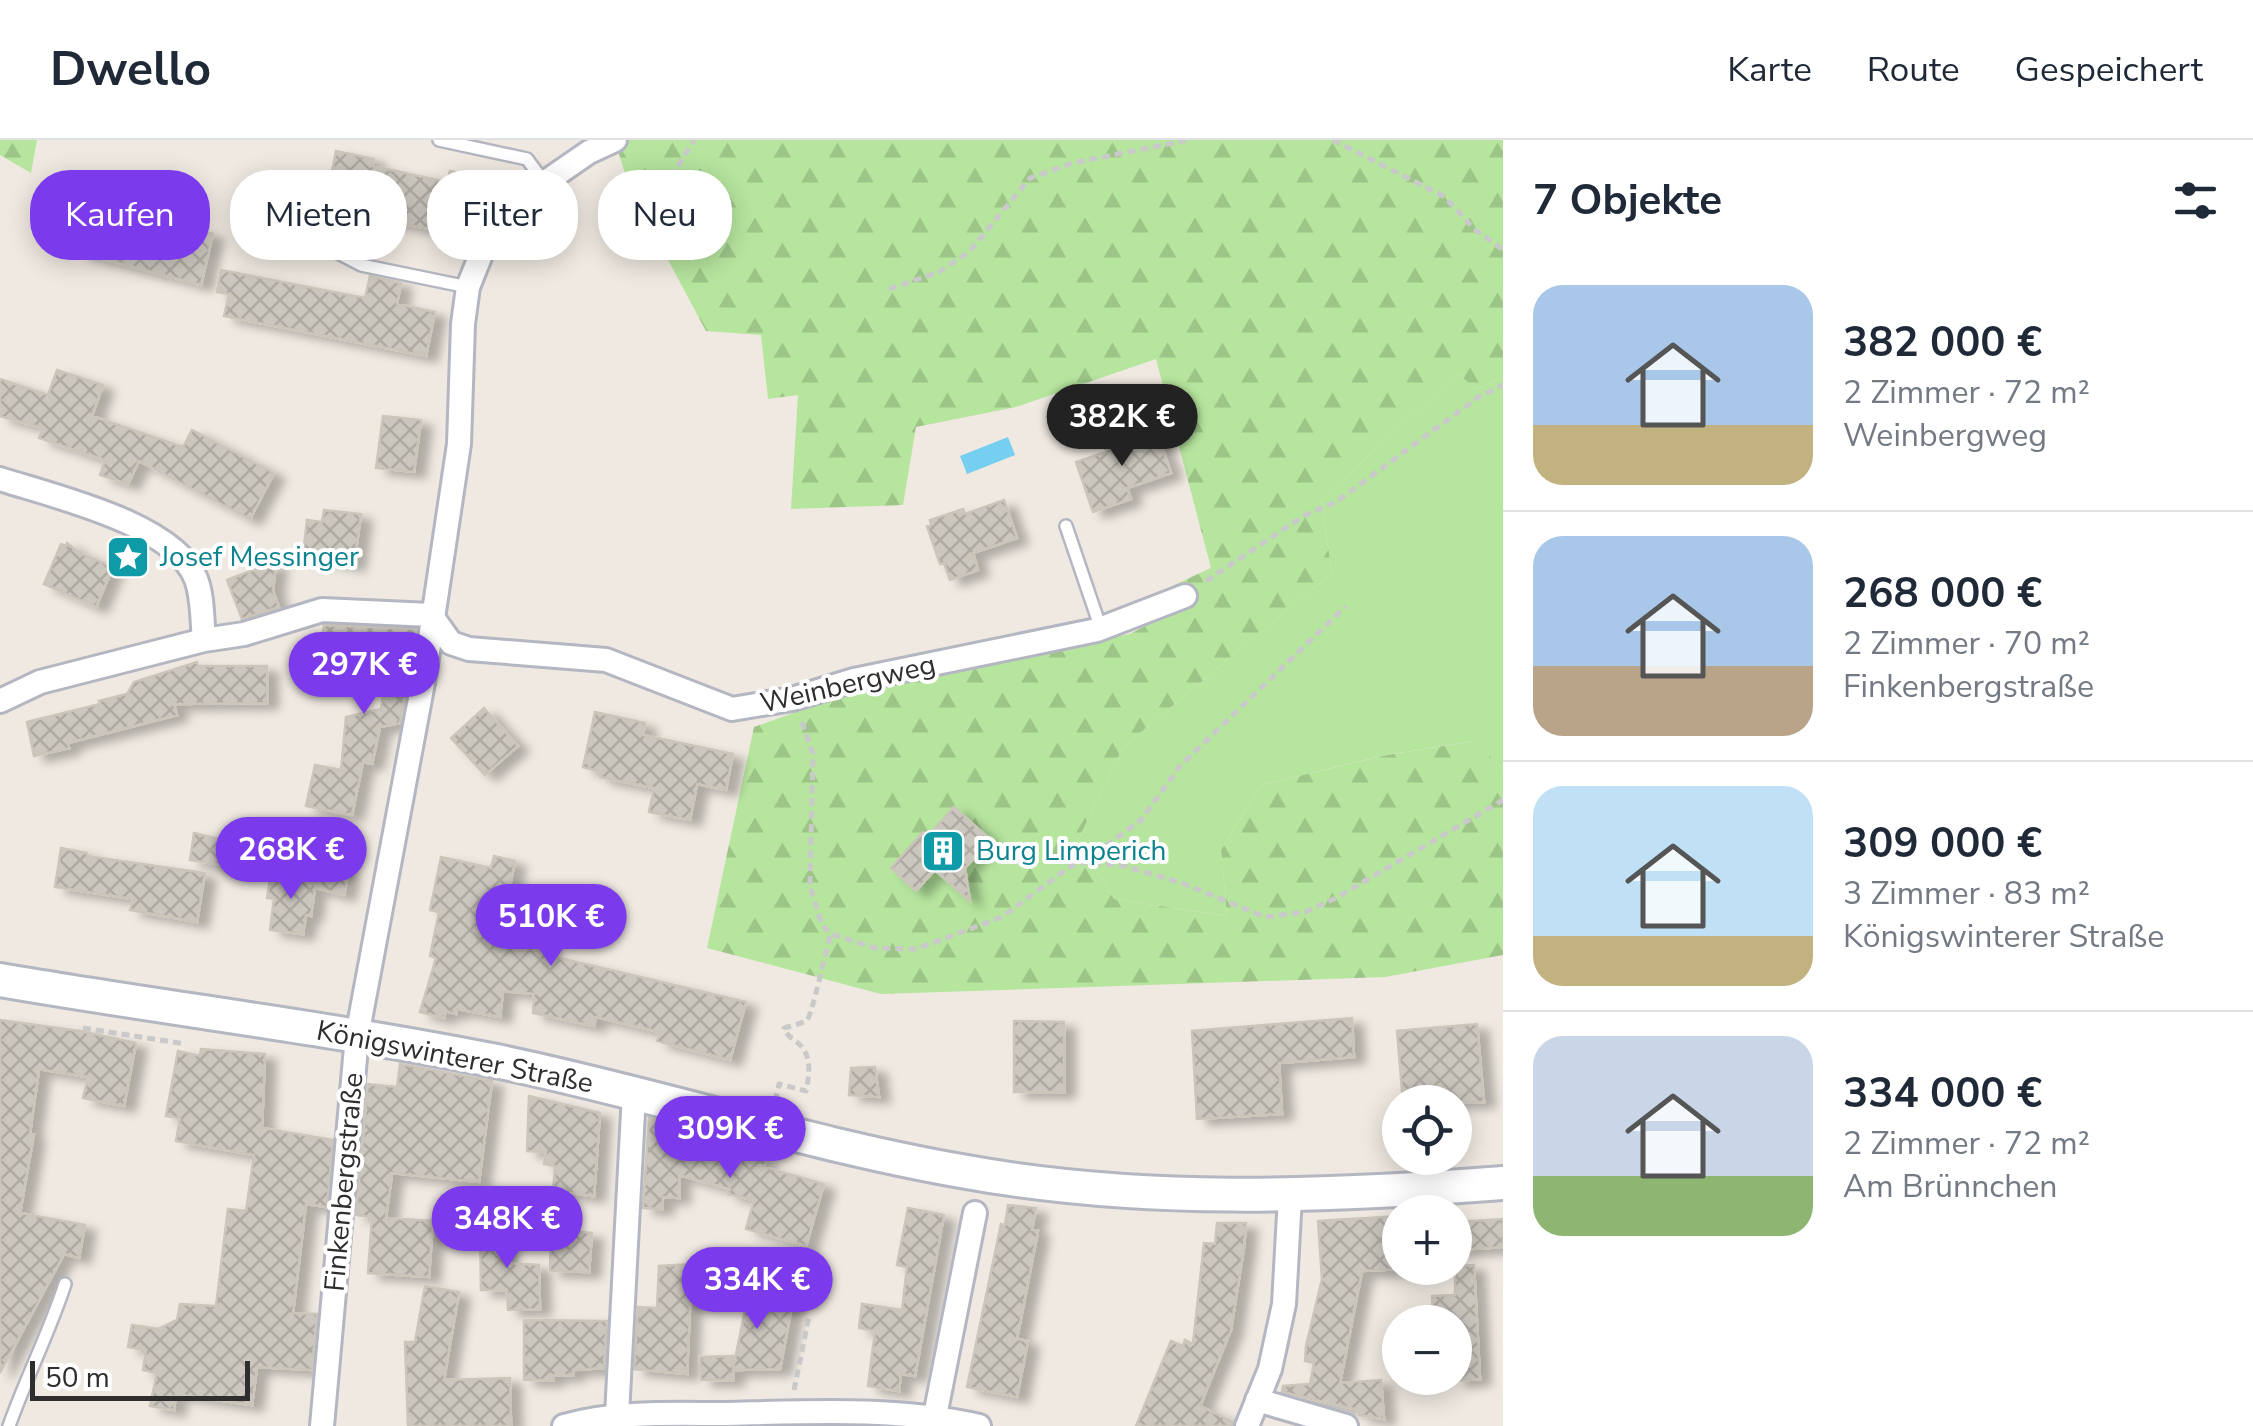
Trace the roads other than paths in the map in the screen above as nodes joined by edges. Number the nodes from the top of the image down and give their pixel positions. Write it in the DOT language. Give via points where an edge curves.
graph roads {
  1 [pos="440,140"];
  2 [pos="615,140"];
  3 [pos="535,170"];
  4 [pos="564,170"];
  5 [pos="353,260"];
  6 [pos="479,260"];
  7 [pos="468,287"];
  8 [pos="0,479"];
  9 [pos="1066,526"];
  10 [pos="1185,596"];
  11 [pos="431,615"];
  12 [pos="1101,629"];
  13 [pos="204,640"];
  14 [pos="0,702"];
  15 [pos="0,980"];
  16 [pos="356,1036"];
  17 [pos="634,1093"];
  18 [pos="1503,1183"];
  19 [pos="1290,1196"];
  20 [pos="975,1213"];
  21 [pos="65,1284"];
  22 [pos="1257,1400"];
  23 [pos="617,1415"];
  24 [pos="935,1416"];
  25 [pos="9,1426"];
  26 [pos="322,1426"];
  27 [pos="564,1426"];
  28 [pos="979,1426"];
  29 [pos="1246,1426"];
  30 [pos="1346,1426"];
  1 -- 3 [label="lane" via="526,159"];
  2 -- 4 [label="street, Finkenbergstraße"];
  5 -- 7 [label="lane"];
  6 -- 7 [label="street, Finkenbergstraße"];
  7 -- 11 [label="street, Finkenbergstraße" via="458,444"];
  8 -- 13 [label="street" via="160,538 186,560 197,581"];
  9 -- 12 [label="lane"];
  10 -- 12 [label="street, Weinbergweg"];
  11 -- 12 [label="street, Weinbergweg" via="450,644 606,660 732,709"];
  11 -- 13 [label="street" via="322,610"];
  11 -- 16 [label="street, Finkenbergstraße"];
  13 -- 14 [label="street" via="40,682"];
  15 -- 16 [label="main road, Königswinterer Straße"];
  16 -- 17 [label="main road, Königswinterer Straße"];
  16 -- 26 [label="street, Finkenbergstraße"];
  17 -- 19 [label="main road, Königswinterer Straße" via="962,1172 1153,1192"];
  17 -- 23 [label="street"];
  18 -- 19 [label="main road, Königswinterer Straße"];
  19 -- 22 [label="street" via="1284,1304"];
  20 -- 24 [label="street"];
  21 -- 25 [label="lane"];
  22 -- 29 [label="street"];
  22 -- 30 [label="street"];
  23 -- 24 [label="street"];
  23 -- 27 [label="street"];
  24 -- 28 [label="street"];
}
